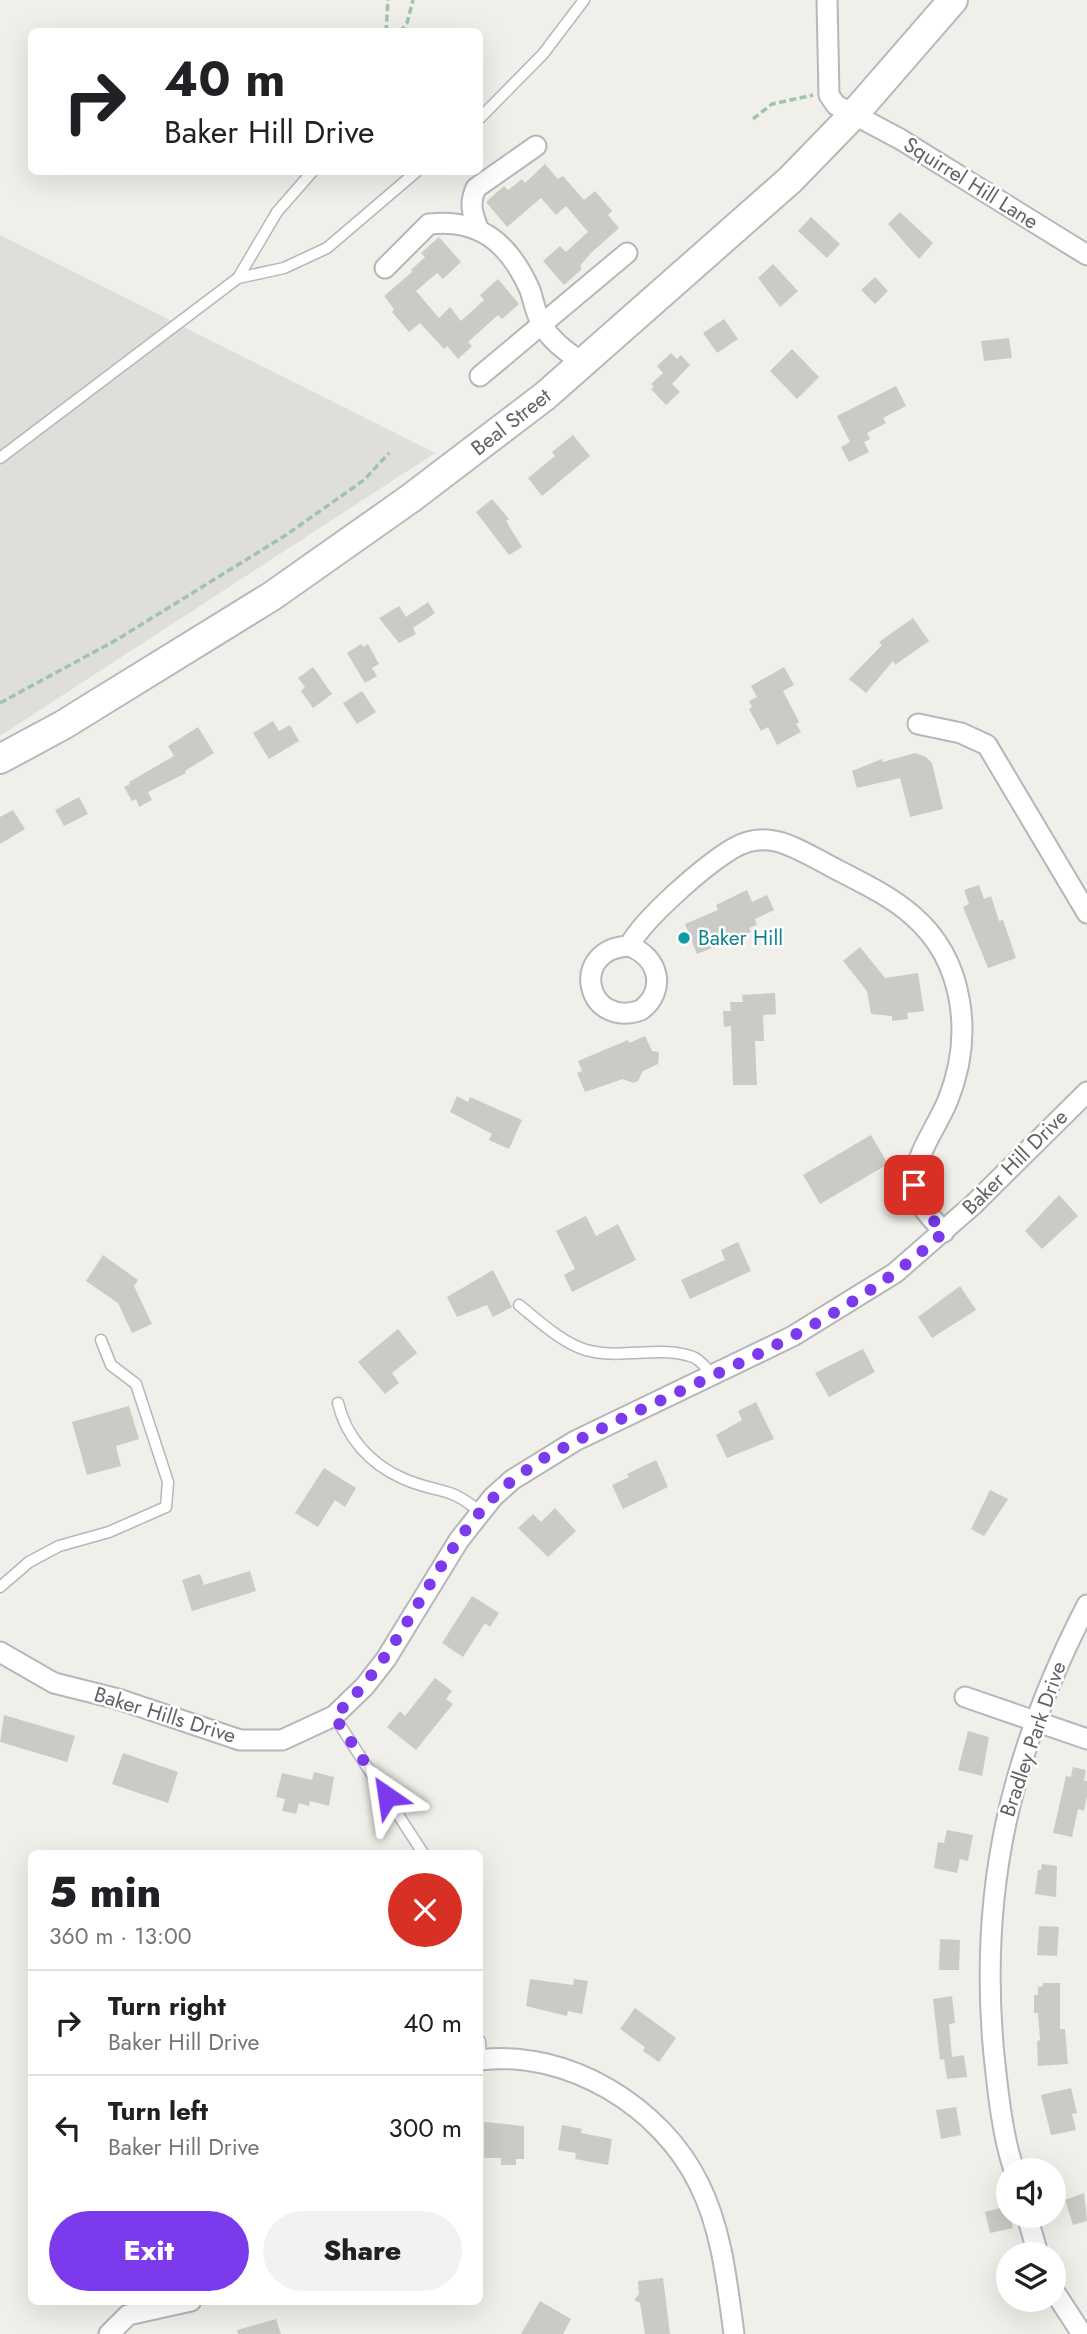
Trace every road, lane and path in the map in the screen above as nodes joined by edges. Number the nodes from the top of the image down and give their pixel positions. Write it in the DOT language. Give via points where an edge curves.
graph roads {
  1 [pos="388,0"];
  2 [pos="413,0"];
  3 [pos="584,0"];
  4 [pos="827,0"];
  5 [pos="953,0"];
  6 [pos="386,28"];
  7 [pos="403,28"];
  8 [pos="829,95"];
  9 [pos="854,114"];
  10 [pos="483,115"];
  11 [pos="753,119"];
  12 [pos="536,146"];
  13 [pos="309,175"];
  14 [pos="412,175"];
  15 [pos="478,228"];
  16 [pos="627,253"];
  17 [pos="1087,255"];
  18 [pos="385,268"];
  19 [pos="238,278"];
  20 [pos="541,324"];
  21 [pos="583,363"];
  22 [pos="480,376"];
  23 [pos="389,453"];
  24 [pos="0,458"];
  25 [pos="0,702"];
  26 [pos="918,724"];
  27 [pos="0,759"];
  28 [pos="1087,913"];
  29 [pos="629,946"];
  30 [pos="1087,1092"];
  31 [pos="944,1232"];
  32 [pos="519,1305"];
  33 [pos="101,1340"];
  34 [pos="713,1375"];
  35 [pos="338,1403"];
  36 [pos="480,1512"];
  37 [pos="0,1587"];
  38 [pos="1087,1605"];
  39 [pos="0,1653"];
  40 [pos="965,1697"];
  41 [pos="334,1716"];
  42 [pos="1035,1723"];
  43 [pos="1087,1739"];
  44 [pos="421,1850"];
  45 [pos="483,2054"];
  46 [pos="1012,2158"];
  47 [pos="173,2305"];
  48 [pos="1066,2309"];
  49 [pos="109,2334"];
  50 [pos="734,2334"];
  51 [pos="1082,2334"];
  1 -- 6 [label="path"];
  2 -- 7 [label="path"];
  3 -- 10 [label="lane" via="543,54"];
  4 -- 8 [label="street"];
  5 -- 9 [label="street, Beal Street"];
  8 -- 9 [label="street, Squirrel Hill Lane" via="836,106"];
  8 -- 11 [label="path" via="772,104"];
  9 -- 17 [label="street, Squirrel Hill Lane"];
  9 -- 21 [label="street, Beal Street" via="790,180"];
  12 -- 15 [label="street" via="476,188 471,198"];
  13 -- 19 [label="lane" via="277,212"];
  14 -- 19 [label="lane" via="327,248 284,268"];
  15 -- 18 [label="street" via="429,224"];
  15 -- 20 [label="street" via="510,255"];
  16 -- 20 [label="street"];
  19 -- 24 [label="lane"];
  20 -- 21 [label="street"];
  20 -- 22 [label="street"];
  21 -- 27 [label="street, Beal Street" via="411,498 282,588 63,725"];
  23 -- 25 [label="path" via="364,480 286,535 118,639"];
  26 -- 28 [label="street" via="961,733 987,745"];
  29 -- 31 [label="street, Baker Hill Drive" via="643,925 722,856 750,839 784,842 886,896 912,915 946,957 961,1013 958,1072 922,1154 914,1185 923,1209"];
  30 -- 31 [label="street, Baker Hill Drive"];
  31 -- 34 [label="street, Baker Hill Drive" via="852,1301"];
  32 -- 34 [label="lane" via="585,1350 694,1357"];
  33 -- 37 [label="lane" via="111,1365 136,1384 168,1482 166,1507 109,1532 59,1546 29,1562"];
  34 -- 36 [label="street, Baker Hill Drive" via="544,1458 512,1480"];
  35 -- 36 [label="lane" via="351,1436 380,1466 402,1478 452,1491"];
  36 -- 41 [label="street, Baker Hill Drive" via="386,1659"];
  38 -- 42 [label="street, Bradley Park Drive"];
  39 -- 41 [label="street, Baker Hills Drive" via="54,1683 240,1740 282,1740"];
  40 -- 42 [label="street"];
  41 -- 44 [label="lane"];
  42 -- 43 [label="street"];
  42 -- 46 [label="street, Bradley Park Drive" via="1003,1824 990,1928 991,2025"];
  45 -- 50 [label="street" via="554,2067 591,2080 623,2097 676,2147 698,2181 712,2216"];
  47 -- 49 [label="street" via="128,2315"];
  48 -- 51 [label="street"];
}
